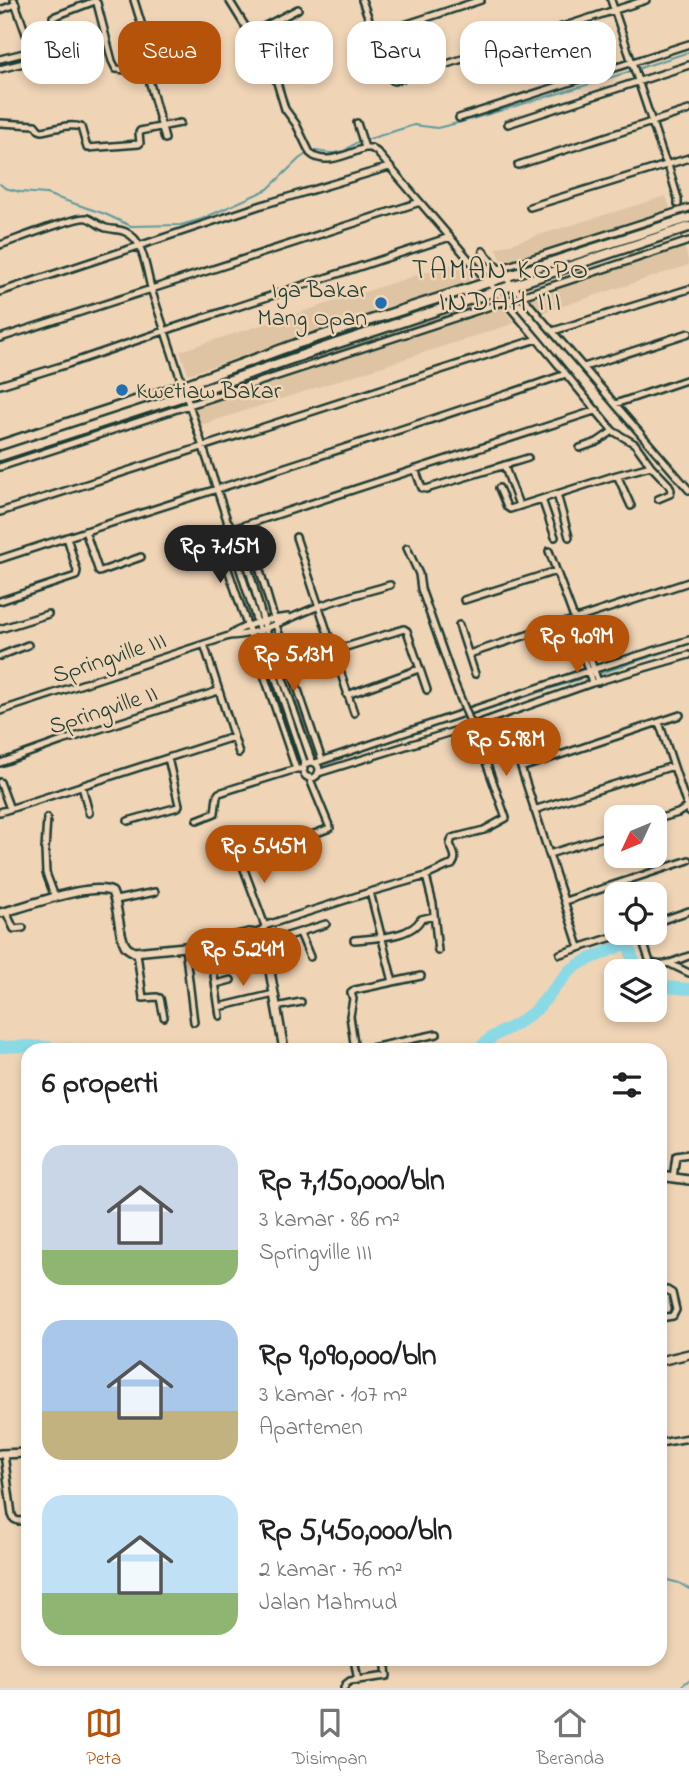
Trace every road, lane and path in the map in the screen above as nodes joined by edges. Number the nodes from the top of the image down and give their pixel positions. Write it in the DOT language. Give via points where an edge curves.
graph roads {
  1 [pos="95,0"];
  2 [pos="134,0"];
  3 [pos="229,0"];
  4 [pos="362,0"];
  5 [pos="481,0"];
  6 [pos="611,0"];
  7 [pos="646,0"];
  8 [pos="15,2"];
  9 [pos="298,9"];
  10 [pos="0,10"];
  11 [pos="615,11"];
  12 [pos="141,21"];
  13 [pos="242,21"];
  14 [pos="275,21"];
  15 [pos="369,21"];
  16 [pos="417,21"];
  17 [pos="689,44"];
  18 [pos="0,59"];
  19 [pos="633,63"];
  20 [pos="446,64"];
  21 [pos="689,65"];
  22 [pos="0,69"];
  23 [pos="118,69"];
  24 [pos="639,80"];
  25 [pos="150,84"];
  26 [pos="278,84"];
  27 [pos="689,110"];
  28 [pos="459,118"];
  29 [pos="652,121"];
  30 [pos="0,123"];
  31 [pos="180,123"];
  32 [pos="357,123"];
  33 [pos="508,124"];
  34 [pos="162,127"];
  35 [pos="46,130"];
  36 [pos="165,139"];
  37 [pos="46,140"];
  38 [pos="364,146"];
  39 [pos="689,158"];
  40 [pos="518,165"];
  41 [pos="666,166"];
  42 [pos="389,167"];
  43 [pos="420,202"];
  44 [pos="530,207"];
  45 [pos="689,208"];
  46 [pos="686,226"];
  47 [pos="450,237"];
  48 [pos="0,245"];
  49 [pos="139,246"];
  50 [pos="483,251"];
  51 [pos="502,273"];
  52 [pos="488,282"];
  53 [pos="514,286"];
  54 [pos="151,288"];
  55 [pos="689,289"];
  56 [pos="496,291"];
  57 [pos="0,292"];
  58 [pos="523,296"];
  59 [pos="506,302"];
  60 [pos="165,330"];
  61 [pos="553,331"];
  62 [pos="689,333"];
  63 [pos="0,338"];
  64 [pos="537,339"];
  65 [pos="329,346"];
  66 [pos="332,358"];
  67 [pos="584,367"];
  68 [pos="566,374"];
  69 [pos="689,379"];
  70 [pos="0,385"];
  71 [pos="184,385"];
  72 [pos="187,395"];
  73 [pos="191,404"];
  74 [pos="615,404"];
  75 [pos="597,410"];
  76 [pos="86,428"];
  77 [pos="614,431"];
  78 [pos="90,437"];
  79 [pos="645,438"];
  80 [pos="635,444"];
  81 [pos="0,445"];
  82 [pos="204,446"];
  83 [pos="580,449"];
  84 [pos="0,456"];
  85 [pos="528,458"];
  86 [pos="504,465"];
  87 [pos="651,466"];
  88 [pos="0,467"];
  89 [pos="415,469"];
  90 [pos="617,475"];
  91 [pos="499,488"];
  92 [pos="217,489"];
  93 [pos="689,490"];
  94 [pos="557,494"];
  95 [pos="542,499"];
  96 [pos="658,499"];
  97 [pos="519,505"];
  98 [pos="631,506"];
  99 [pos="0,512"];
  100 [pos="85,531"];
  101 [pos="231,531"];
  102 [pos="67,537"];
  103 [pos="296,537"];
  104 [pos="555,537"];
  105 [pos="569,537"];
  106 [pos="175,548"];
  107 [pos="407,548"];
  108 [pos="549,551"];
  109 [pos="235,556"];
  110 [pos="243,556"];
  111 [pos="141,557"];
  112 [pos="0,559"];
  113 [pos="556,571"];
  114 [pos="689,582"];
  115 [pos="390,584"];
  116 [pos="464,600"];
  117 [pos="0,601"];
  118 [pos="318,607"];
  119 [pos="48,614"];
  120 [pos="574,620"];
  121 [pos="276,621"];
  122 [pos="459,625"];
  123 [pos="261,626"];
  124 [pos="0,629"];
  125 [pos="248,629"];
  126 [pos="689,640"];
  127 [pos="204,644"];
  128 [pos="28,645"];
  129 [pos="333,651"];
  130 [pos="469,654"];
  131 [pos="689,655"];
  132 [pos="0,656"];
  133 [pos="419,669"];
  134 [pos="591,671"];
  135 [pos="475,674"];
  136 [pos="595,683"];
  137 [pos="427,690"];
  138 [pos="218,691"];
  139 [pos="347,695"];
  140 [pos="479,709"];
  141 [pos="0,711"];
  142 [pos="354,713"];
  143 [pos="680,715"];
  144 [pos="483,720"];
  145 [pos="659,722"];
  146 [pos="233,737"];
  147 [pos="239,753"];
  148 [pos="168,758"];
  149 [pos="518,758"];
  150 [pos="0,763"];
  151 [pos="312,764"];
  152 [pos="673,766"];
  153 [pos="521,768"];
  154 [pos="296,769"];
  155 [pos="318,773"];
  156 [pos="309,777"];
  157 [pos="0,782"];
  158 [pos="82,786"];
  159 [pos="10,809"];
  160 [pos="689,809"];
  161 [pos="534,810"];
  162 [pos="0,812"];
  163 [pos="89,813"];
  164 [pos="667,816"];
  165 [pos="47,818"];
  166 [pos="197,820"];
  167 [pos="128,821"];
  168 [pos="604,837"];
  169 [pos="285,845"];
  170 [pos="238,853"];
  171 [pos="549,854"];
  172 [pos="689,860"];
  173 [pos="426,876"];
  174 [pos="155,892"];
  175 [pos="370,892"];
  176 [pos="55,897"];
  177 [pos="116,900"];
  178 [pos="565,901"];
  179 [pos="689,911"];
  180 [pos="3,913"];
  181 [pos="434,916"];
  182 [pos="667,919"];
  183 [pos="326,925"];
  184 [pos="265,926"];
  185 [pos="23,928"];
  186 [pos="300,933"];
  187 [pos="257,934"];
  188 [pos="382,938"];
  189 [pos="604,939"];
  190 [pos="354,940"];
  191 [pos="209,941"];
  192 [pos="265,943"];
  193 [pos="644,945"];
  194 [pos="186,947"];
  195 [pos="579,947"];
  196 [pos="438,951"];
  197 [pos="137,953"];
  198 [pos="560,954"];
  199 [pos="689,956"];
  200 [pos="310,957"];
  201 [pos="668,963"];
  202 [pos="689,973"];
  203 [pos="421,976"];
  204 [pos="231,980"];
  205 [pos="393,982"];
  206 [pos="216,984"];
  207 [pos="274,994"];
  208 [pos="301,1002"];
  209 [pos="219,1007"];
  210 [pos="276,1007"];
  211 [pos="220,1016"];
  212 [pos="164,1017"];
  213 [pos="194,1022"];
  214 [pos="437,1034"];
  215 [pos="283,1043"];
  216 [pos="354,1043"];
  217 [pos="395,1043"];
  218 [pos="689,1154"];
  219 [pos="667,1177"];
  220 [pos="673,1178"];
  221 [pos="689,1180"];
  222 [pos="667,1290"];
  223 [pos="667,1317"];
  224 [pos="689,1354"];
  225 [pos="667,1359"];
  226 [pos="689,1438"];
  227 [pos="667,1442"];
  228 [pos="21,1453"];
  229 [pos="2,1454"];
  230 [pos="21,1521"];
  231 [pos="355,1666"];
  232 [pos="385,1666"];
  233 [pos="358,1681"];
  234 [pos="344,1688"];
  1 -- 22 [label="street" via="53,17 59,54"];
  1 -- 23 [label="street"];
  2 -- 12 [label="street"];
  3 -- 13 [label="street"];
  4 -- 15 [label="street"];
  5 -- 16 [label="street"];
  6 -- 11 [label="street"];
  7 -- 11 [label="street"];
  8 -- 10 [label="street"];
  8 -- 18 [label="street" via="31,48"];
  9 -- 14 [label="street"];
  11 -- 19 [label="street"];
  11 -- 20 [label="street"];
  17 -- 19 [label="street"];
  19 -- 24 [label="street"];
  19 -- 28 [label="street"];
  21 -- 24 [label="street"];
  24 -- 29 [label="street"];
  24 -- 33 [label="street"];
  25 -- 34 [label="street"];
  26 -- 38 [label="street" via="285,109 314,157 323,160"];
  27 -- 29 [label="street"];
  29 -- 40 [label="street"];
  29 -- 41 [label="street"];
  30 -- 35 [label="street"];
  31 -- 34 [label="street"];
  32 -- 38 [label="street"];
  34 -- 35 [label="street" via="139,132 140,144 90,148 86,148 81,127"];
  34 -- 36 [label="street"];
  35 -- 37 [label="street"];
  38 -- 42 [label="street" via="377,152"];
  39 -- 41 [label="street"];
  41 -- 44 [label="street"];
  41 -- 46 [label="street"];
  42 -- 43 [label="street"];
  42 -- 49 [label="street"];
  43 -- 47 [label="street"];
  43 -- 54 [label="street"];
  45 -- 46 [label="street"];
  46 -- 51 [label="main road"];
  46 -- 53 [label="main road"];
  46 -- 58 [label="street"];
  47 -- 52 [label="street"];
  47 -- 60 [label="street"];
  48 -- 49 [label="street" via="88,218 106,228 123,230"];
  49 -- 54 [label="street"];
  49 -- 57 [label="street"];
  50 -- 51 [label="street"];
  51 -- 52 [label="main road"];
  51 -- 53 [label="street"];
  52 -- 56 [label="street"];
  52 -- 71 [label="main road"];
  53 -- 56 [label="main road"];
  53 -- 58 [label="street"];
  54 -- 60 [label="street"];
  54 -- 63 [label="street"];
  55 -- 61 [label="street"];
  56 -- 59 [label="street"];
  56 -- 65 [label="main road"];
  58 -- 59 [label="street"];
  58 -- 61 [label="street"];
  59 -- 64 [label="street"];
  59 -- 66 [label="street"];
  60 -- 70 [label="street"];
  60 -- 71 [label="street"];
  61 -- 67 [label="street"];
  62 -- 67 [label="street"];
  64 -- 68 [label="street"];
  64 -- 82 [label="street"];
  65 -- 66 [label="street"];
  65 -- 72 [label="main road"];
  66 -- 73 [label="street"];
  67 -- 74 [label="street"];
  68 -- 75 [label="street"];
  68 -- 92 [label="street"];
  69 -- 74 [label="street"];
  71 -- 72 [label="street"];
  71 -- 81 [label="main road"];
  72 -- 73 [label="street"];
  72 -- 76 [label="main road"];
  73 -- 78 [label="street"];
  73 -- 82 [label="street"];
  74 -- 79 [label="street"];
  75 -- 77 [label="street"];
  75 -- 89 [label="street"];
  76 -- 78 [label="street"];
  76 -- 84 [label="main road"];
  77 -- 80 [label="street"];
  77 -- 83 [label="street"];
  78 -- 88 [label="street"];
  79 -- 80 [label="street"];
  79 -- 93 [label="street"];
  80 -- 87 [label="street"];
  82 -- 92 [label="street"];
  82 -- 99 [label="street"];
  85 -- 86 [label="street"];
  86 -- 89 [label="street" via="426,489"];
  86 -- 97 [label="street"];
  87 -- 90 [label="street"];
  87 -- 96 [label="street" via="671,490"];
  89 -- 101 [label="street"];
  90 -- 94 [label="street"];
  90 -- 98 [label="street"];
  91 -- 97 [label="street" via="508,508"];
  92 -- 100 [label="street"];
  92 -- 101 [label="street"];
  94 -- 95 [label="street"];
  94 -- 105 [label="street"];
  95 -- 97 [label="street"];
  95 -- 104 [label="street"];
  100 -- 102 [label="street"];
  100 -- 111 [label="street" via="99,572"];
  101 -- 106 [label="street"];
  101 -- 109 [label="street"];
  101 -- 110 [label="street"];
  102 -- 112 [label="street"];
  102 -- 117 [label="street" via="76,576"];
  103 -- 118 [label="street"];
  107 -- 173 [label="street, bridge" via="506,818 484,830 452,838 455,861"];
  108 -- 113 [label="street"];
  109 -- 123 [label="street"];
  109 -- 125 [label="street" via="228,569"];
  110 -- 121 [label="street" via="256,556"];
  110 -- 123 [label="street"];
  113 -- 116 [label="street"];
  113 -- 120 [label="street"];
  114 -- 120 [label="street"];
  115 -- 118 [label="street, Springville III"];
  118 -- 121 [label="street, Springville III"];
  118 -- 129 [label="street"];
  119 -- 124 [label="street"];
  120 -- 130 [label="street"];
  120 -- 134 [label="street"];
  121 -- 123 [label="street, Springville III"];
  121 -- 151 [label="street"];
  122 -- 130 [label="street"];
  123 -- 125 [label="street, Springville III"];
  123 -- 151 [label="street"];
  125 -- 127 [label="street, Springville III"];
  125 -- 154 [label="street"];
  126 -- 134 [label="street"];
  127 -- 138 [label="street"];
  127 -- 141 [label="street, Springville III"];
  128 -- 132 [label="street"];
  129 -- 133 [label="street" via="404,629"];
  129 -- 139 [label="street"];
  130 -- 135 [label="street"];
  131 -- 136 [label="street"];
  133 -- 137 [label="street"];
  133 -- 139 [label="street"];
  134 -- 136 [label="street"];
  134 -- 140 [label="street"];
  136 -- 144 [label="street"];
  138 -- 146 [label="street"];
  138 -- 150 [label="street, Springville II"];
  139 -- 142 [label="street"];
  140 -- 144 [label="street"];
  140 -- 151 [label="street"];
  143 -- 145 [label="street"];
  144 -- 155 [label="street"];
  145 -- 152 [label="street"];
  145 -- 153 [label="street"];
  146 -- 147 [label="street"];
  146 -- 148 [label="street"];
  148 -- 158 [label="street"];
  148 -- 167 [label="street" via="178,807"];
  149 -- 153 [label="street"];
  151 -- 154 [label="street"];
  151 -- 155 [label="street" via="319,768"];
  151 -- 156 [label="street" via="305,774"];
  152 -- 160 [label="street"];
  152 -- 161 [label="street"];
  153 -- 161 [label="street"];
  154 -- 166 [label="street" via="219,793 215,813"];
  155 -- 156 [label="street"];
  156 -- 169 [label="street" via="330,828"];
  157 -- 159 [label="street"];
  158 -- 159 [label="street"];
  158 -- 163 [label="street"];
  159 -- 162 [label="street"];
  160 -- 164 [label="street"];
  161 -- 171 [label="street"];
  165 -- 176 [label="street" via="46,873"];
  168 -- 171 [label="street"];
  170 -- 184 [label="street"];
  171 -- 178 [label="street"];
  172 -- 178 [label="street"];
  173 -- 175 [label="street"];
  173 -- 181 [label="street"];
  174 -- 177 [label="street"];
  175 -- 184 [label="street"];
  175 -- 188 [label="street"];
  176 -- 177 [label="street" via="104,889"];
  176 -- 180 [label="street"];
  177 -- 197 [label="street" via="123,942"];
  178 -- 195 [label="street"];
  179 -- 182 [label="street"];
  180 -- 185 [label="street" via="14,929"];
  181 -- 188 [label="street" via="421,919 413,930"];
  181 -- 196 [label="street"];
  183 -- 186 [label="street"];
  184 -- 187 [label="street"];
  186 -- 192 [label="street"];
  186 -- 200 [label="street"];
  187 -- 191 [label="street"];
  187 -- 192 [label="street"];
  188 -- 190 [label="street"];
  188 -- 205 [label="street"];
  189 -- 195 [label="street"];
  191 -- 194 [label="street"];
  191 -- 206 [label="street"];
  192 -- 207 [label="street"];
  193 -- 201 [label="street" via="650,962 657,966"];
  194 -- 197 [label="street"];
  194 -- 213 [label="street"];
  195 -- 198 [label="street"];
  197 -- 212 [label="street" via="143,999 159,998"];
  199 -- 201 [label="street"];
  201 -- 202 [label="street"];
  203 -- 205 [label="street"];
  204 -- 206 [label="street"];
  205 -- 216 [label="street" via="351,993"];
  206 -- 209 [label="street"];
  207 -- 209 [label="street"];
  207 -- 210 [label="street"];
  208 -- 210 [label="street"];
  209 -- 211 [label="street"];
  210 -- 215 [label="street"];
  214 -- 217 [label="street"];
  218 -- 220 [label="street" via="676,1156"];
  219 -- 220 [label="street"];
  220 -- 221 [label="street"];
  222 -- 223 [label="street" via="676,1310"];
  224 -- 225 [label="street"];
  226 -- 227 [label="street"];
  228 -- 229 [label="street"];
  229 -- 230 [label="street" via="13,1518"];
  231 -- 233 [label="street"];
  232 -- 233 [label="street" via="387,1676"];
  233 -- 234 [label="street" via="348,1682"];
}
